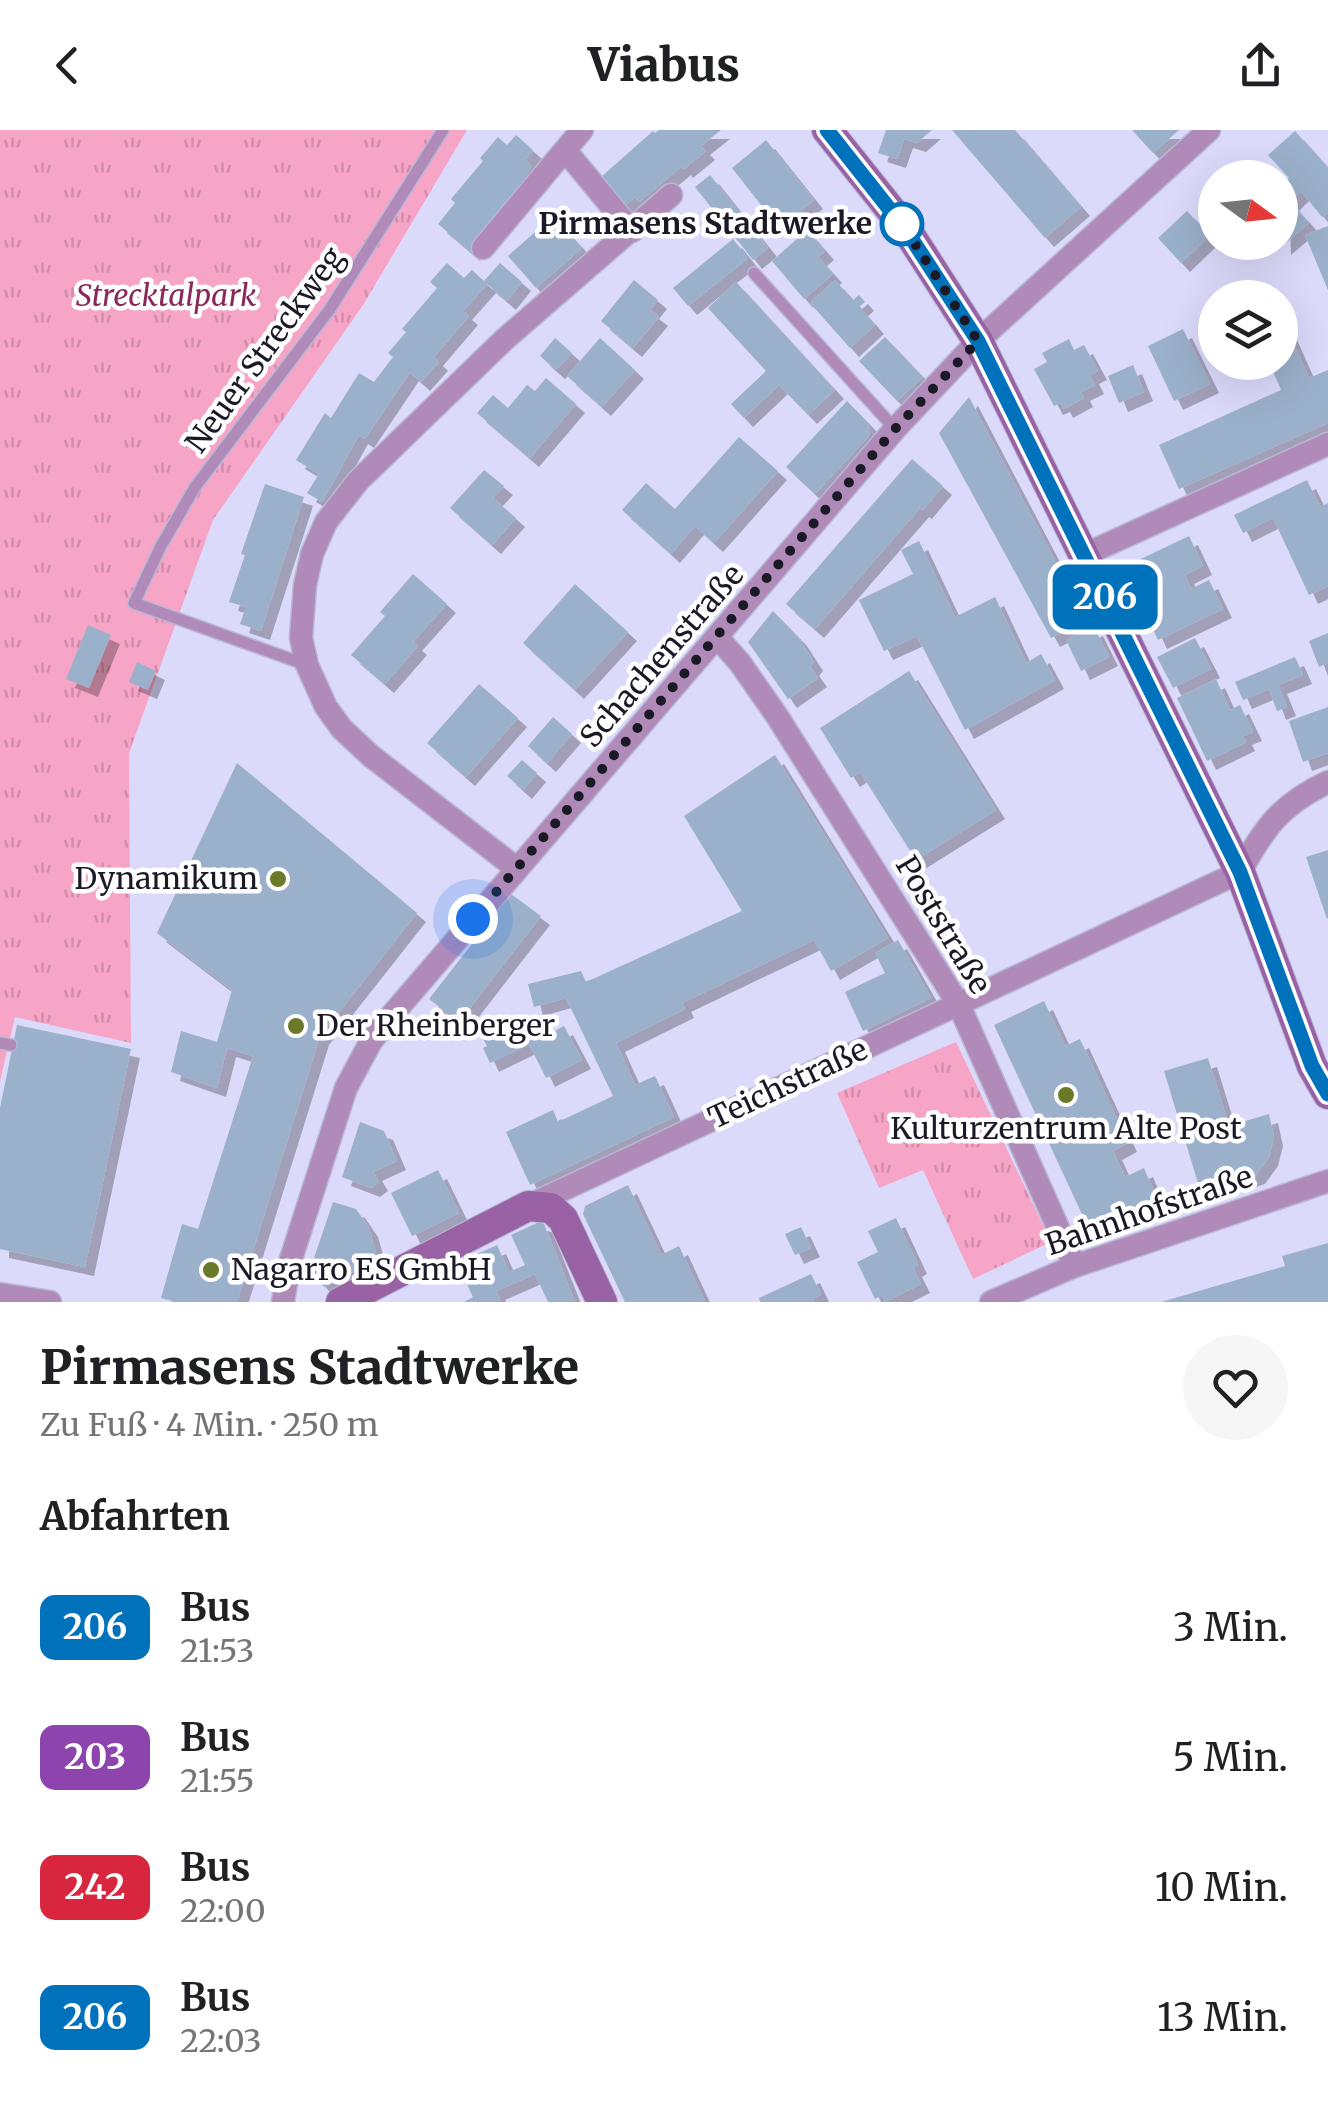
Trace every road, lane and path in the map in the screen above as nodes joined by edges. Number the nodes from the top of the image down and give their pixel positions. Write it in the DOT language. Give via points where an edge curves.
graph roads {
  1 [pos="443,130"];
  2 [pos="582,130"];
  3 [pos="828,130"];
  4 [pos="1209,130"];
  5 [pos="565,150"];
  6 [pos="670,194"];
  7 [pos="632,231"];
  8 [pos="483,248"];
  9 [pos="754,273"];
  10 [pos="978,341"];
  11 [pos="895,429"];
  12 [pos="1328,444"];
  13 [pos="1084,555"];
  14 [pos="718,638"];
  15 [pos="307,665"];
  16 [pos="1328,782"];
  17 [pos="516,868"];
  18 [pos="1240,872"];
  19 [pos="959,1005"];
  20 [pos="1328,1094"];
  21 [pos="1328,1181"];
  22 [pos="528,1206"];
  23 [pos="1076,1266"];
  24 [pos="0,1294"];
  25 [pos="50,1302"];
  26 [pos="283,1302"];
  27 [pos="340,1302"];
  28 [pos="602,1302"];
  29 [pos="991,1302"];
  1 -- 15 [label="lane, Neuer Streckweg" via="330,309 194,487 134,604"];
  2 -- 5 [label="street"];
  3 -- 10 [label="street" via="906,230"];
  4 -- 10 [label="street, Schachenstraße"];
  5 -- 7 [label="street"];
  5 -- 8 [label="street"];
  6 -- 7 [label="street"];
  7 -- 15 [label="street" via="506,339 358,481 326,522 303,598"];
  9 -- 11 [label="lane"];
  10 -- 11 [label="street, Schachenstraße"];
  10 -- 13 [label="street"];
  11 -- 14 [label="street, Schachenstraße"];
  12 -- 13 [label="street"];
  13 -- 18 [label="street"];
  14 -- 17 [label="street, Schachenstraße"];
  14 -- 19 [label="street, Poststraße" via="778,716"];
  15 -- 17 [label="street" via="326,707 356,744"];
  16 -- 18 [label="street" via="1282,809"];
  17 -- 26 [label="street, Schachenstraße" via="357,1066"];
  18 -- 19 [label="street, Teichstraße"];
  18 -- 20 [label="street"];
  19 -- 22 [label="street, Teichstraße"];
  19 -- 23 [label="street, Poststraße"];
  21 -- 23 [label="street, Bahnhofstraße"];
  22 -- 27 [label="street, Teichstraße"];
  22 -- 28 [label="street" via="551,1208 564,1220"];
  23 -- 29 [label="street, Bahnhofstraße"];
  24 -- 25 [label="street"];
}
